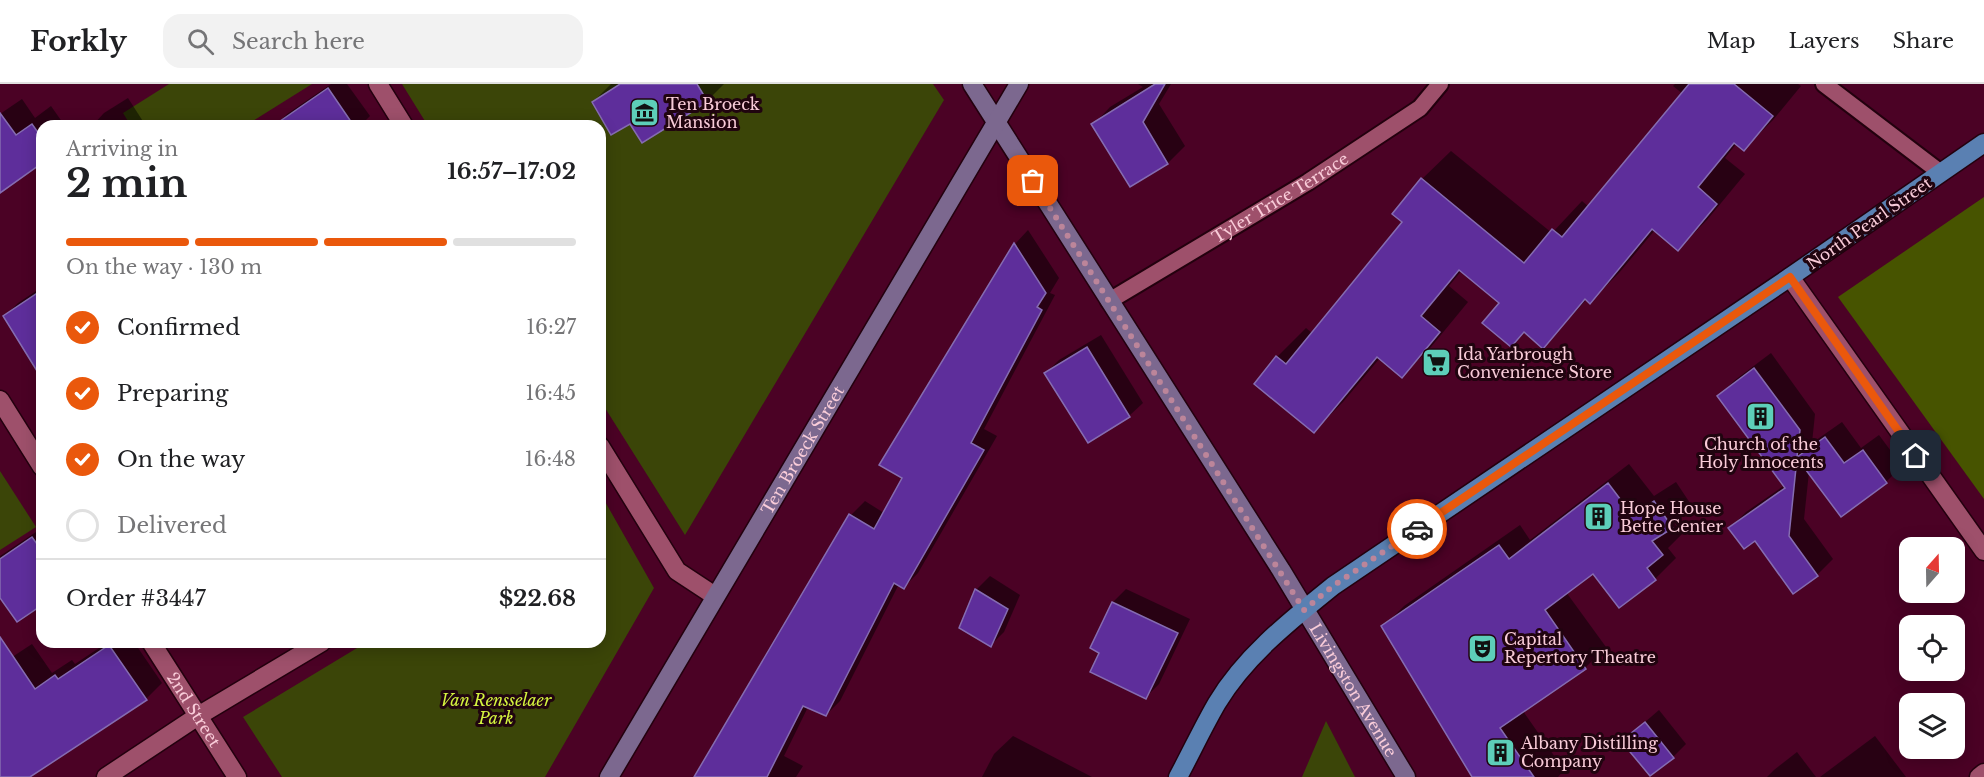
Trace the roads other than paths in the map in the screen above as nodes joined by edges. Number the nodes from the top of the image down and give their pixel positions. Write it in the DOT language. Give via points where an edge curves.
graph roads {
  1 [pos="378,84"];
  2 [pos="972,84"];
  3 [pos="1019,84"];
  4 [pos="1440,84"];
  5 [pos="1824,84"];
  6 [pos="400,120"];
  7 [pos="996,123"];
  8 [pos="1984,143"];
  9 [pos="1941,173"];
  10 [pos="1790,277"];
  11 [pos="1109,301"];
  12 [pos="0,400"];
  13 [pos="36,457"];
  14 [pos="607,471"];
  15 [pos="1984,551"];
  16 [pos="715,596"];
  17 [pos="1304,610"];
  18 [pos="155,648"];
  19 [pos="312,648"];
  20 [pos="198,716"];
  21 [pos="1984,773"];
  22 [pos="106,777"];
  23 [pos="237,777"];
  24 [pos="609,777"];
  25 [pos="1178,777"];
  26 [pos="1407,777"];
  27 [pos="1978,777"];
  1 -- 6 [label="street"];
  2 -- 7 [label="street, Livingston Avenue"];
  3 -- 7 [label="street, Ten Broeck Street"];
  4 -- 11 [label="lane, Tyler Trice Terrace" via="1420,108 1317,176"];
  5 -- 9 [label="lane"];
  7 -- 11 [label="street, Livingston Avenue"];
  7 -- 16 [label="street, Ten Broeck Street"];
  8 -- 9 [label="main road, North Pearl Street"];
  9 -- 10 [label="main road, North Pearl Street"];
  10 -- 15 [label="street"];
  10 -- 17 [label="main road, North Pearl Street" via="1333,586"];
  11 -- 17 [label="street, Livingston Avenue"];
  12 -- 13 [label="street"];
  14 -- 16 [label="street" via="677,571"];
  16 -- 24 [label="street, Ten Broeck Street"];
  17 -- 25 [label="main road, North Pearl Street" via="1249,660 1217,702"];
  17 -- 26 [label="street, Livingston Avenue"];
  18 -- 20 [label="street, 2nd Street"];
  19 -- 20 [label="street"];
  20 -- 22 [label="street"];
  20 -- 23 [label="street, 2nd Street"];
  21 -- 27 [label="street"];
}
